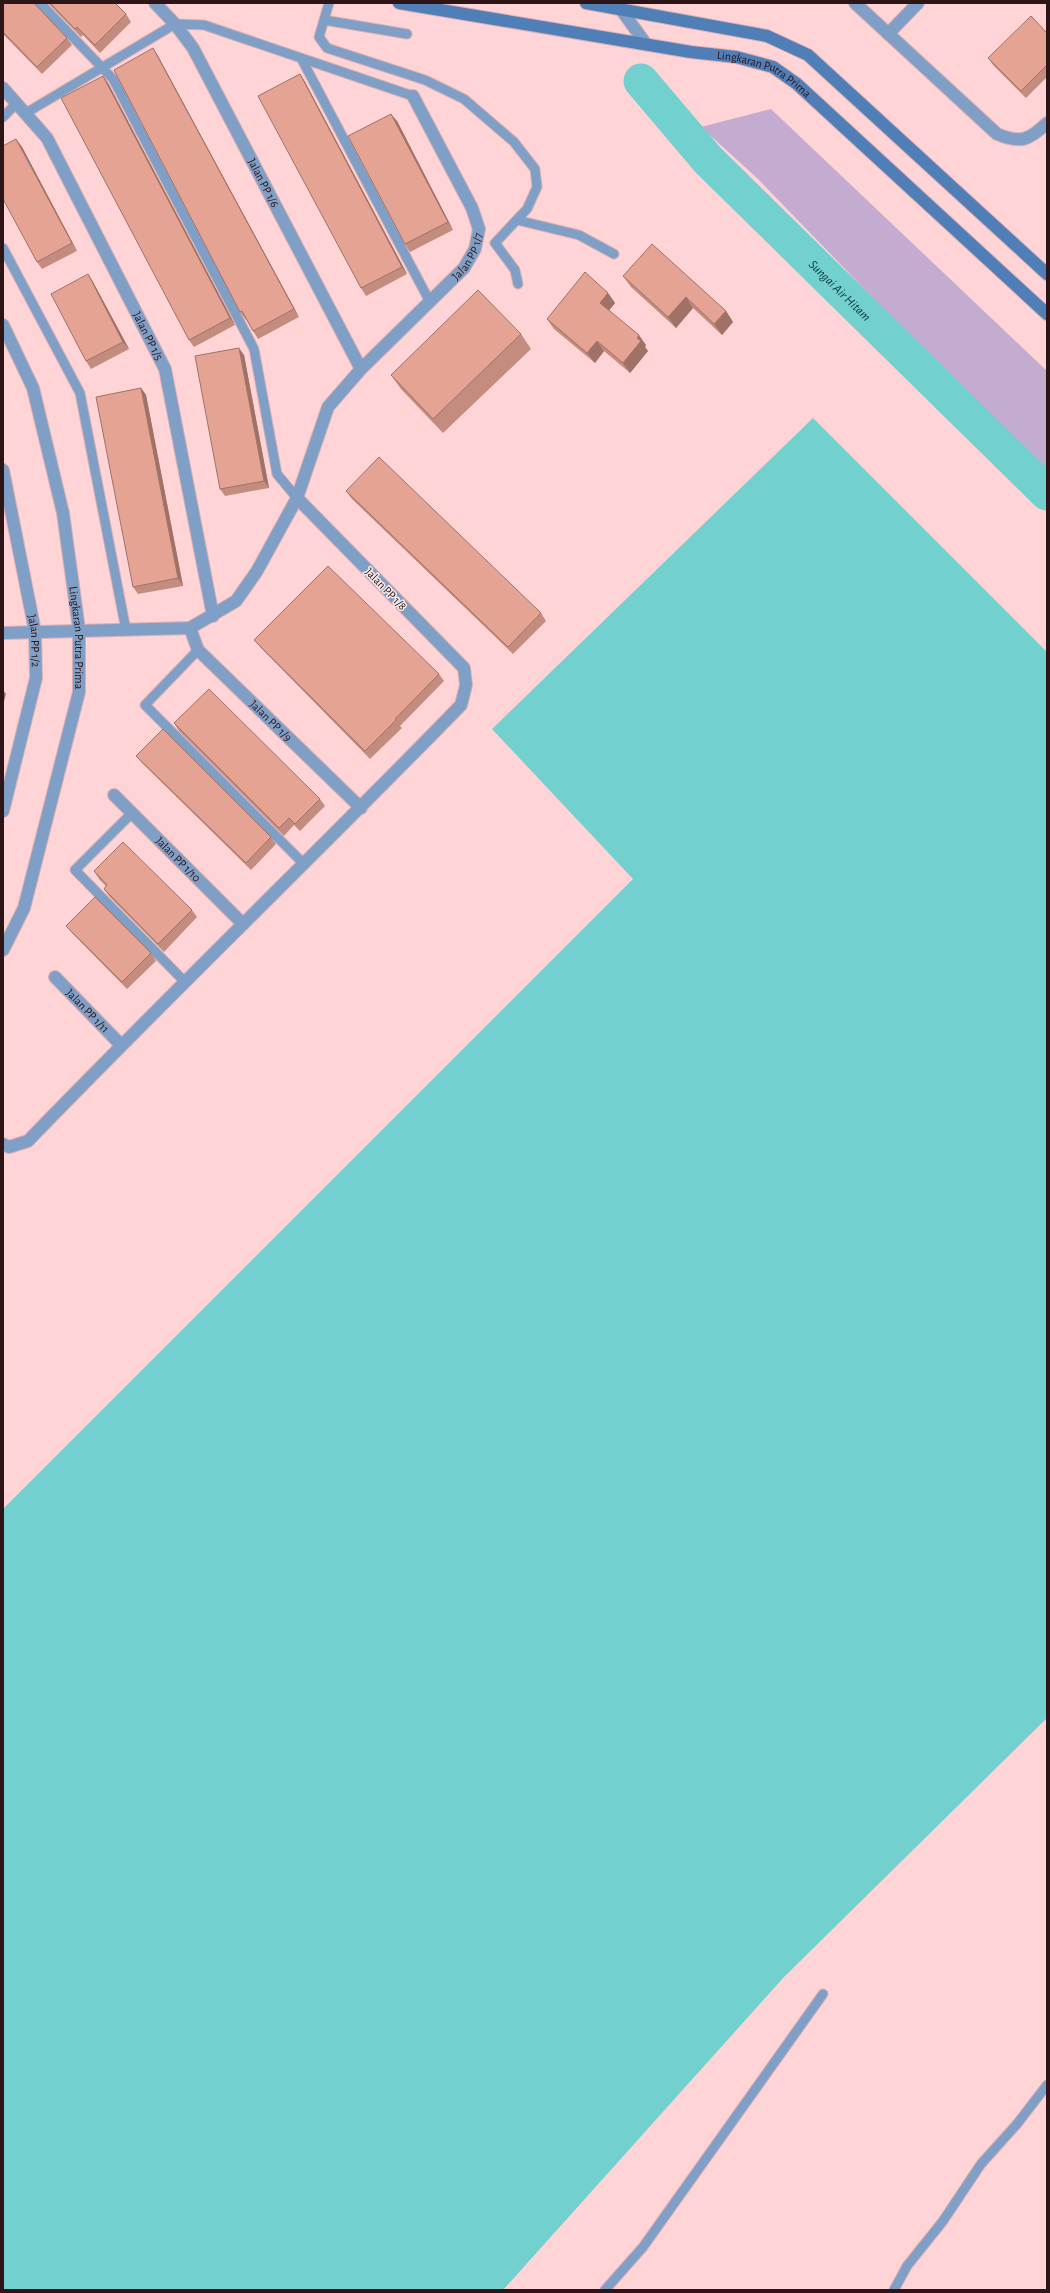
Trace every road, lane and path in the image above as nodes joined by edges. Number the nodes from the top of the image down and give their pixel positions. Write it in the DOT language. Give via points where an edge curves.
graph roads {
  1 [pos="40,3"];
  2 [pos="155,3"];
  3 [pos="329,3"];
  4 [pos="399,3"];
  5 [pos="586,3"];
  6 [pos="854,3"];
  7 [pos="918,3"];
  8 [pos="619,6"];
  9 [pos="324,20"];
  10 [pos="175,24"];
  11 [pos="407,34"];
  12 [pos="888,34"];
  13 [pos="646,44"];
  14 [pos="301,58"];
  15 [pos="102,67"];
  16 [pos="3,88"];
  17 [pos="412,96"];
  18 [pos="17,103"];
  19 [pos="26,113"];
  20 [pos="3,117"];
  21 [pos="1047,122"];
  22 [pos="517,220"];
  23 [pos="3,248"];
  24 [pos="614,254"];
  25 [pos="1030,258"];
  26 [pos="1047,262"];
  27 [pos="1047,274"];
  28 [pos="518,284"];
  29 [pos="430,302"];
  30 [pos="1047,314"];
  31 [pos="3,325"];
  32 [pos="362,369"];
  33 [pos="3,470"];
  34 [pos="296,498"];
  35 [pos="213,616"];
  36 [pos="190,628"];
  37 [pos="79,629"];
  38 [pos="126,630"];
  39 [pos="35,631"];
  40 [pos="3,633"];
  41 [pos="198,650"];
  42 [pos="114,795"];
  43 [pos="361,808"];
  44 [pos="3,811"];
  45 [pos="132,813"];
  46 [pos="304,864"];
  47 [pos="243,924"];
  48 [pos="3,950"];
  49 [pos="55,977"];
  50 [pos="185,982"];
  51 [pos="121,1045"];
  52 [pos="3,1144"];
  53 [pos="823,1994"];
  54 [pos="1047,2085"];
  55 [pos="605,2290"];
  56 [pos="894,2290"];
  1 -- 15 [label="lane"];
  2 -- 10 [label="street, Jalan PP 1/6"];
  3 -- 9 [label="lane"];
  4 -- 13 [label="main road, Lingkaran Putra Prima"];
  5 -- 8 [label="main road"];
  6 -- 12 [label="street"];
  7 -- 12 [label="street"];
  8 -- 13 [label="street"];
  8 -- 25 [label="main road" via="767,36 808,55"];
  9 -- 11 [label="lane"];
  9 -- 22 [label="lane" via="320,37 327,48 425,80 464,99 514,142 536,169 537,187 527,209"];
  10 -- 14 [label="lane" via="204,24"];
  10 -- 15 [label="lane"];
  10 -- 32 [label="street, Jalan PP 1/6" via="193,48"];
  12 -- 21 [label="street" via="997,134 1014,141 1033,136"];
  13 -- 30 [label="main road, Lingkaran Putra Prima" via="736,57 773,67 797,84"];
  14 -- 17 [label="lane"];
  14 -- 29 [label="lane"];
  15 -- 19 [label="lane"];
  15 -- 34 [label="lane" via="113,79 254,349 277,474"];
  16 -- 18 [label="street, Jalan PP 1/5"];
  17 -- 29 [label="street, Jalan PP 1/7" via="472,208 479,230 475,249 464,268"];
  18 -- 19 [label="street, Jalan PP 1/5"];
  18 -- 20 [label="lane"];
  19 -- 35 [label="street, Jalan PP 1/5" via="47,138 165,368"];
  22 -- 24 [label="lane" via="579,235"];
  22 -- 28 [label="lane" via="495,244 515,270"];
  23 -- 38 [label="lane" via="80,393"];
  25 -- 26 [label="main road"];
  25 -- 27 [label="main road"];
  29 -- 32 [label="street, Jalan PP 1/7"];
  31 -- 37 [label="street, Lingkaran Putra Prima" via="33,388 63,513"];
  32 -- 34 [label="street, Jalan PP 1/7" via="328,407"];
  33 -- 39 [label="street, Jalan PP 1/2"];
  34 -- 35 [label="street, Jalan PP 1/7" via="258,571 236,601"];
  34 -- 43 [label="street, Jalan PP 1/8" via="464,668 466,685 461,705"];
  35 -- 36 [label="street, Jalan PP 1/7"];
  36 -- 38 [label="street"];
  36 -- 41 [label="street, Jalan PP 1/9"];
  37 -- 38 [label="street"];
  37 -- 39 [label="street"];
  37 -- 48 [label="street, Lingkaran Putra Prima" via="79,692 24,908"];
  39 -- 40 [label="street"];
  39 -- 44 [label="street, Jalan PP 1/2" via="36,678"];
  41 -- 43 [label="street, Jalan PP 1/9"];
  41 -- 46 [label="lane" via="145,705"];
  42 -- 45 [label="street, Jalan PP 1/10"];
  43 -- 46 [label="street"];
  45 -- 47 [label="street, Jalan PP 1/10"];
  45 -- 50 [label="lane" via="75,870"];
  46 -- 47 [label="street"];
  47 -- 50 [label="street"];
  49 -- 51 [label="street, Jalan PP 1/11"];
  50 -- 51 [label="street"];
  51 -- 52 [label="street" via="28,1142 9,1147"];
  53 -- 55 [label="lane" via="643,2247"];
  54 -- 56 [label="lane" via="981,2164 943,2221 907,2266"];
}
